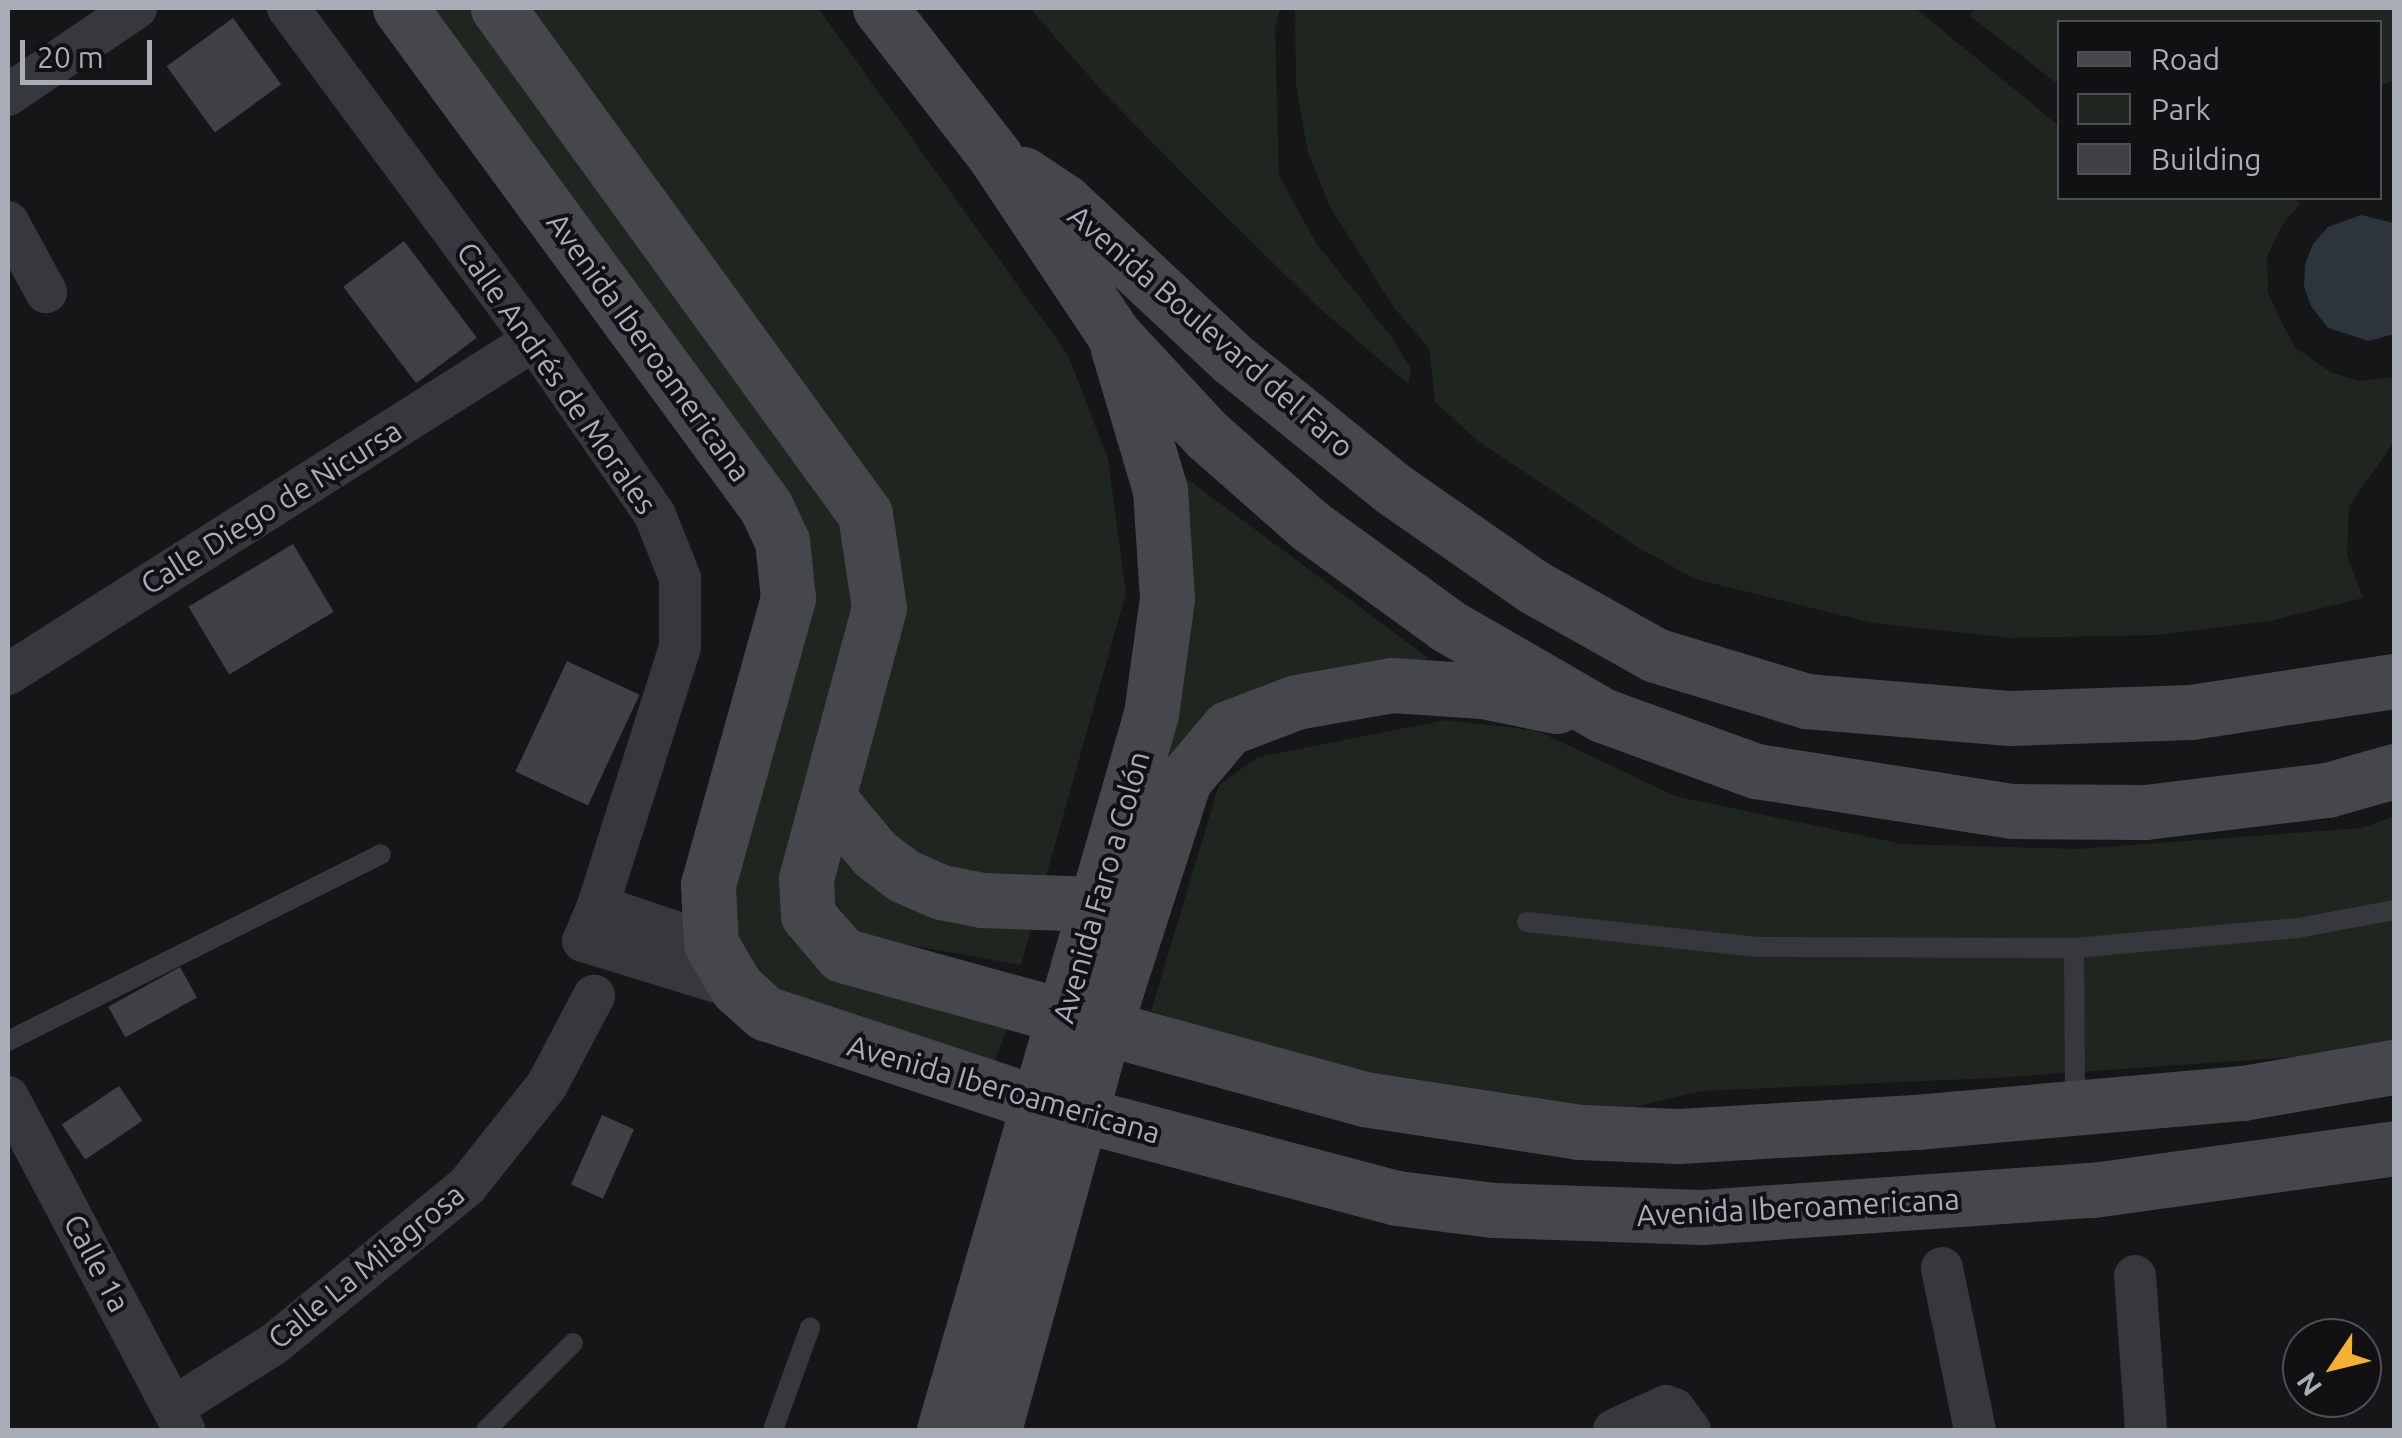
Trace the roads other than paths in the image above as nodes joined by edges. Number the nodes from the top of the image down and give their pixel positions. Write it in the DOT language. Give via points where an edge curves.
graph roads {
  1 [pos="136,8"];
  2 [pos="288,8"];
  3 [pos="400,8"];
  4 [pos="498,8"];
  5 [pos="880,8"];
  6 [pos="8,95"];
  7 [pos="994,155"];
  8 [pos="8,222"];
  9 [pos="46,292"];
  10 [pos="1114,336"];
  11 [pos="534,340"];
  12 [pos="8,674"];
  13 [pos="2394,681"];
  14 [pos="1602,715"];
  15 [pos="2394,772"];
  16 [pos="828,798"];
  17 [pos="382,854"];
  18 [pos="1097,904"];
  19 [pos="2394,910"];
  20 [pos="1528,922"];
  21 [pos="2074,948"];
  22 [pos="724,966"];
  23 [pos="594,996"];
  24 [pos="1085,1020"];
  25 [pos="8,1041"];
  26 [pos="2394,1067"];
  27 [pos="8,1097"];
  28 [pos="2075,1108"];
  29 [pos="1059,1109"];
  30 [pos="2394,1148"];
  31 [pos="1942,1268"];
  32 [pos="2134,1276"];
  33 [pos="810,1328"];
  34 [pos="573,1342"];
  35 [pos="179,1419"];
  36 [pos="486,1430"];
  37 [pos="773,1430"];
  38 [pos="944,1430"];
  39 [pos="994,1430"];
  40 [pos="1614,1430"];
  41 [pos="1690,1430"];
  42 [pos="1975,1430"];
  43 [pos="2146,1430"];
  1 -- 6 [label="street"];
  2 -- 11 [label="street, Calle Andrés de Morales"];
  3 -- 22 [label="street, Avenida Iberoamericana" via="766,507 782,541 788,598 708,885"];
  4 -- 16 [label="street" via="865,514 879,608"];
  5 -- 7 [label="street, Avenida Boulevard del Faro"];
  7 -- 10 [label="street, Avenida Boulevard del Faro"];
  7 -- 13 [label="street, Avenida Boulevard del Faro" via="1064,202 1234,360 1392,488 1534,588 1655,655 1806,701 2010,718 2191,712"];
  8 -- 9 [label="street"];
  10 -- 14 [label="street, Avenida Boulevard del Faro" via="1207,434 1308,525 1448,626"];
  10 -- 18 [label="street, Avenida Faro a Colón" via="1160,490 1167,598 1151,714"];
  11 -- 12 [label="street, Calle Diego de Nicursa"];
  11 -- 22 [label="street, Calle Andrés de Morales" via="655,515 680,578 680,647 590,924"];
  14 -- 15 [label="street, Avenida Boulevard del Faro" via="1756,771 2011,810 2144,812 2326,790"];
  14 -- 24 [label="street, Avenida Faro a Colón" via="1483,691 1392,685 1296,702 1228,728 1184,780"];
  16 -- 18 [label="street" via="875,854 941,892"];
  16 -- 24 [label="street" via="806,879 808,915 842,955"];
  17 -- 25 [label="lane"];
  18 -- 24 [label="street, Avenida Faro a Colón"];
  19 -- 21 [label="lane" via="2298,928"];
  20 -- 21 [label="lane" via="1758,947"];
  21 -- 28 [label="lane"];
  22 -- 29 [label="street, Avenida Iberoamericana" via="765,1013"];
  23 -- 35 [label="street, Calle La Milagrosa" via="548,1085 467,1186"];
  24 -- 28 [label="street" via="1364,1100 1580,1132 1679,1136"];
  24 -- 29 [label="street, Avenida Faro a Colón"];
  26 -- 28 [label="street" via="2243,1093"];
  27 -- 35 [label="street, Calle 1a"];
  29 -- 30 [label="street, Avenida Iberoamericana" via="1397,1198 1494,1210 1702,1218 2094,1190"];
  29 -- 38 [label="street, Avenida Faro a Colón"];
  29 -- 39 [label="street, Avenida Faro a Colón"];
  31 -- 42 [label="street"];
  32 -- 43 [label="street"];
  33 -- 37 [label="lane"];
  34 -- 36 [label="lane"];
  40 -- 41 [label="street" via="1666,1406"];
}
